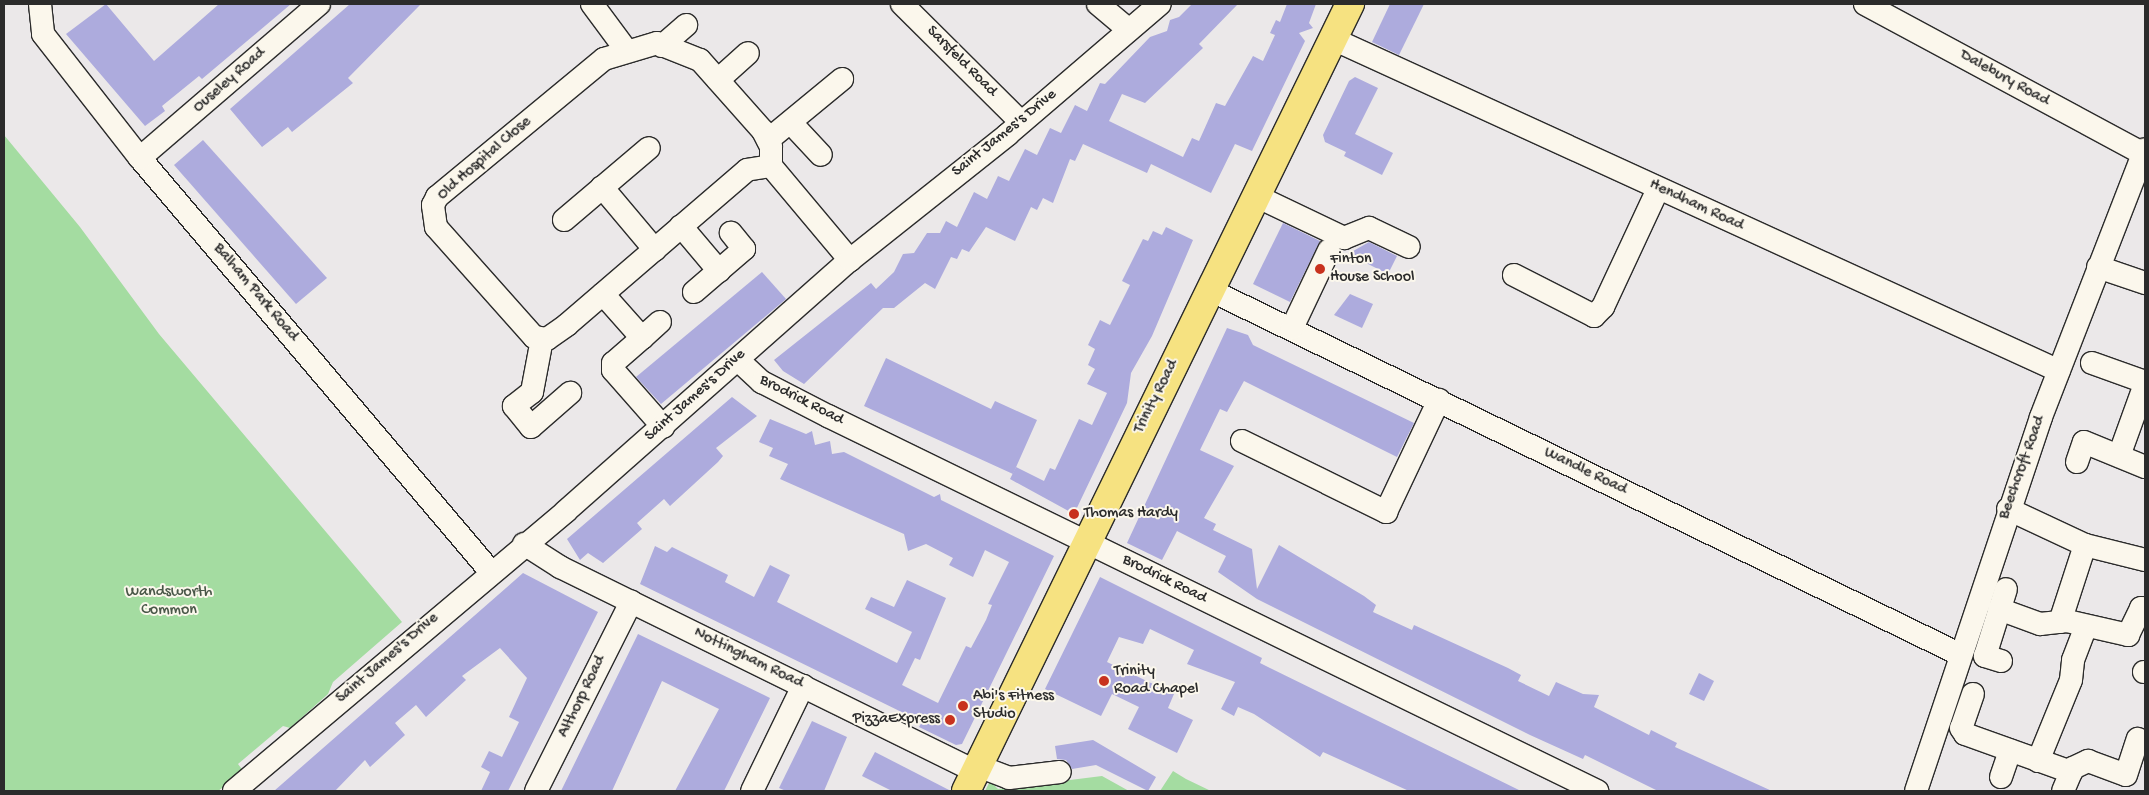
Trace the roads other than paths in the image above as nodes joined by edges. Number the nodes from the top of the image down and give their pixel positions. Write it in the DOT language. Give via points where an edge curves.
graph roads {
  1 [pos="40,4"];
  2 [pos="319,4"];
  3 [pos="592,4"];
  4 [pos="902,4"];
  5 [pos="1098,4"];
  6 [pos="1160,4"];
  7 [pos="1350,4"];
  8 [pos="1865,4"];
  9 [pos="686,25"];
  10 [pos="1129,30"];
  11 [pos="1332,39"];
  12 [pos="662,46"];
  13 [pos="626,50"];
  14 [pos="748,53"];
  15 [pos="842,79"];
  16 [pos="718,80"];
  17 [pos="1019,120"];
  18 [pos="792,124"];
  19 [pos="768,140"];
  20 [pos="649,148"];
  21 [pos="2144,151"];
  22 [pos="821,155"];
  23 [pos="140,158"];
  24 [pos="771,166"];
  25 [pos="602,187"];
  26 [pos="1658,189"];
  27 [pos="1256,196"];
  28 [pos="564,220"];
  29 [pos="682,226"];
  30 [pos="731,233"];
  31 [pos="1408,247"];
  32 [pos="655,250"];
  33 [pos="1329,250"];
  34 [pos="850,260"];
  35 [pos="2098,267"];
  36 [pos="719,271"];
  37 [pos="1514,275"];
  38 [pos="2145,283"];
  39 [pos="1210,290"];
  40 [pos="694,292"];
  41 [pos="603,294"];
  42 [pos="660,322"];
  43 [pos="1292,328"];
  44 [pos="642,338"];
  45 [pos="542,339"];
  46 [pos="738,360"];
  47 [pos="2092,363"];
  48 [pos="2059,371"];
  49 [pos="2145,383"];
  50 [pos="570,393"];
  51 [pos="1439,400"];
  52 [pos="663,427"];
  53 [pos="1242,441"];
  54 [pos="2119,456"];
  55 [pos="2076,462"];
  56 [pos="2145,467"];
  57 [pos="2008,509"];
  58 [pos="1086,542"];
  59 [pos="524,544"];
  60 [pos="2085,545"];
  61 [pos="2145,560"];
  62 [pos="491,572"];
  63 [pos="631,602"];
  64 [pos="2145,609"];
  65 [pos="2060,622"];
  66 [pos="2093,628"];
  67 [pos="2138,637"];
  68 [pos="1959,654"];
  69 [pos="2001,661"];
  70 [pos="803,686"];
  71 [pos="1973,694"];
  72 [pos="2138,739"];
  73 [pos="2010,751"];
  74 [pos="2038,761"];
  75 [pos="1060,772"];
  76 [pos="973,776"];
  77 [pos="2001,777"];
  78 [pos="2067,782"];
  79 [pos="234,791"];
  80 [pos="536,791"];
  81 [pos="752,791"];
  82 [pos="1597,791"];
  83 [pos="1916,791"];
  1 -- 23 [label="street, Balham Park Road" via="43,34"];
  2 -- 23 [label="street, Ouseley Road"];
  3 -- 13 [label="street"];
  4 -- 17 [label="street, Sarsfeld Road"];
  5 -- 10 [label="street"];
  6 -- 10 [label="street, Saint James's Drive"];
  7 -- 11 [label="highway, Trinity Road"];
  8 -- 21 [label="street, Dalebury Road"];
  9 -- 12 [label="street"];
  10 -- 17 [label="street, Saint James's Drive"];
  11 -- 26 [label="street, Hendham Road"];
  11 -- 27 [label="highway, Trinity Road"];
  12 -- 13 [label="street, Old Hospital Close"];
  12 -- 16 [label="street, Old Hospital Close" via="692,54"];
  13 -- 45 [label="street, Old Hospital Close" via="604,59 437,197 433,205 436,227 528,333"];
  14 -- 16 [label="street"];
  15 -- 18 [label="street"];
  16 -- 19 [label="street, Old Hospital Close"];
  17 -- 34 [label="street, Saint James's Drive" via="1007,135"];
  18 -- 19 [label="street"];
  18 -- 22 [label="street"];
  19 -- 24 [label="street"];
  20 -- 25 [label="street"];
  21 -- 35 [label="street, Beechcroft Road"];
  23 -- 62 [label="street, Balham Park Road"];
  24 -- 29 [label="street" via="747,170"];
  24 -- 34 [label="street"];
  25 -- 28 [label="street"];
  25 -- 32 [label="street"];
  26 -- 37 [label="street" via="1603,307 1594,316"];
  26 -- 48 [label="street, Hendham Road"];
  27 -- 31 [label="street" via="1344,238 1369,228"];
  27 -- 39 [label="highway, Trinity Road"];
  29 -- 32 [label="street"];
  29 -- 36 [label="street"];
  30 -- 36 [label="street" via="744,249"];
  32 -- 41 [label="street"];
  33 -- 43 [label="street"];
  34 -- 46 [label="street, Saint James's Drive"];
  35 -- 38 [label="street"];
  35 -- 48 [label="street, Beechcroft Road"];
  36 -- 40 [label="street"];
  39 -- 43 [label="street, Wandle Road"];
  39 -- 58 [label="highway, Trinity Road"];
  41 -- 44 [label="street"];
  41 -- 45 [label="street" via="552,337"];
  42 -- 44 [label="street"];
  43 -- 51 [label="street, Wandle Road"];
  44 -- 52 [label="street" via="611,366"];
  45 -- 50 [label="street" via="532,392 514,406 531,427"];
  46 -- 52 [label="street, Saint James's Drive"];
  46 -- 58 [label="street, Brodrick Road" via="762,382"];
  47 -- 49 [label="street"];
  48 -- 57 [label="street, Beechcroft Road"];
  49 -- 54 [label="street"];
  51 -- 53 [label="street" via="1386,512"];
  51 -- 68 [label="street, Wandle Road"];
  52 -- 59 [label="street, Saint James's Drive"];
  54 -- 55 [label="street" via="2084,442"];
  54 -- 56 [label="street"];
  57 -- 60 [label="street"];
  57 -- 68 [label="street, Beechcroft Road"];
  58 -- 76 [label="highway, Trinity Road"];
  58 -- 82 [label="street, Brodrick Road"];
  59 -- 62 [label="street, Saint James's Drive"];
  59 -- 63 [label="street, Nottingham Road"];
  60 -- 61 [label="street"];
  60 -- 65 [label="street"];
  62 -- 79 [label="street, Saint James's Drive"];
  63 -- 70 [label="street, Nottingham Road"];
  63 -- 80 [label="street, Althorp Road"];
  64 -- 67 [label="street" via="2141,608"];
  65 -- 66 [label="street"];
  65 -- 69 [label="street" via="2029,620 2002,599 1985,656"];
  66 -- 67 [label="street"];
  66 -- 74 [label="street"];
  68 -- 83 [label="street, Beechcroft Road"];
  70 -- 76 [label="street, Nottingham Road"];
  70 -- 81 [label="street"];
  71 -- 73 [label="street" via="1962,731"];
  72 -- 78 [label="street" via="2126,775 2088,761"];
  73 -- 74 [label="street"];
  73 -- 77 [label="street"];
  74 -- 78 [label="street"];
  75 -- 76 [label="street, Nottingham Road" via="1009,778"];
}
